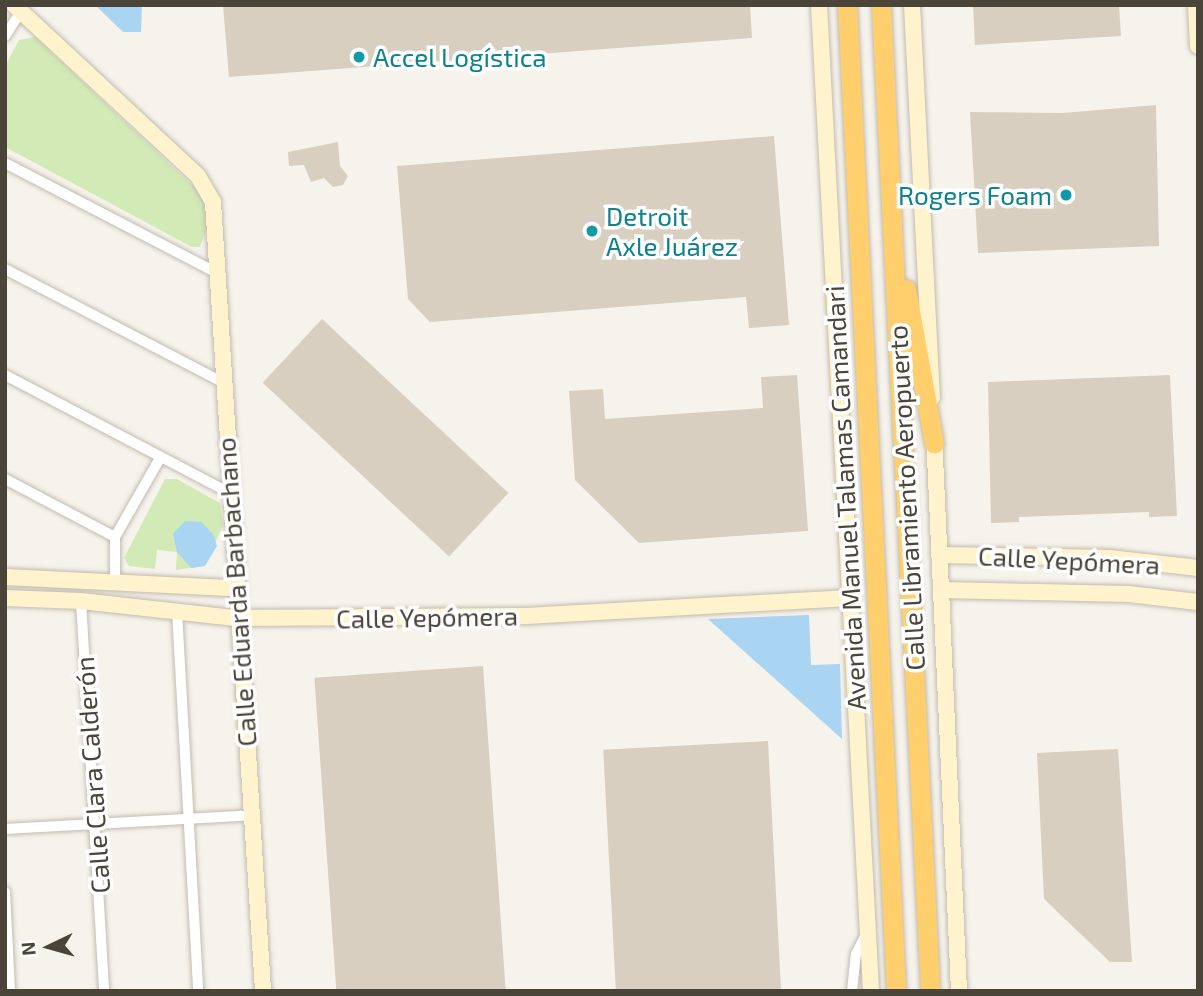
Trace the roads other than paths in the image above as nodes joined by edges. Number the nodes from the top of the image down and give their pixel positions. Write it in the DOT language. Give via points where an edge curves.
graph roads {
  1 [pos="819,5"];
  2 [pos="847,5"];
  3 [pos="881,5"];
  4 [pos="912,5"];
  5 [pos="1196,5"];
  6 [pos="17,8"];
  7 [pos="5,36"];
  8 [pos="1198,46"];
  9 [pos="5,163"];
  10 [pos="892,210"];
  11 [pos="5,269"];
  12 [pos="217,273"];
  13 [pos="5,375"];
  14 [pos="222,383"];
  15 [pos="934,443"];
  16 [pos="160,458"];
  17 [pos="5,479"];
  18 [pos="228,492"];
  19 [pos="115,537"];
  20 [pos="939,555"];
  21 [pos="1198,568"];
  22 [pos="5,577"];
  23 [pos="115,583"];
  24 [pos="234,588"];
  25 [pos="941,590"];
  26 [pos="5,598"];
  27 [pos="850,598"];
  28 [pos="81,601"];
  29 [pos="1198,602"];
  30 [pos="177,611"];
  31 [pos="236,618"];
  32 [pos="252,815"];
  33 [pos="190,818"];
  34 [pos="96,823"];
  35 [pos="5,829"];
  36 [pos="5,892"];
  37 [pos="868,929"];
  38 [pos="10,991"];
  39 [pos="104,991"];
  40 [pos="198,991"];
  41 [pos="263,991"];
  42 [pos="852,991"];
  43 [pos="872,991"];
  44 [pos="896,991"];
  45 [pos="930,991"];
  46 [pos="959,991"];
  1 -- 27 [label="main road, Avenida Manuel Talamas Camandari"];
  2 -- 44 [label="highway, Calle Libramiento Aeropuerto"];
  3 -- 10 [label="highway, Calle Libramiento Aeropuerto"];
  4 -- 15 [label="main road"];
  5 -- 8 [label="main road"];
  6 -- 7 [label="street"];
  6 -- 12 [label="main road, Calle Eduarda Barbachano" via="198,177 210,193"];
  9 -- 12 [label="street"];
  10 -- 15 [label="highway"];
  10 -- 45 [label="highway, Calle Libramiento Aeropuerto"];
  11 -- 14 [label="street"];
  12 -- 14 [label="main road, Calle Eduarda Barbachano"];
  13 -- 16 [label="street"];
  14 -- 18 [label="main road, Calle Eduarda Barbachano"];
  15 -- 20 [label="main road"];
  16 -- 18 [label="street"];
  16 -- 19 [label="street"];
  17 -- 19 [label="street"];
  18 -- 24 [label="main road, Calle Eduarda Barbachano"];
  19 -- 23 [label="street"];
  20 -- 21 [label="main road, Calle Yepómera" via="1110,558"];
  20 -- 25 [label="main road"];
  22 -- 23 [label="main road"];
  23 -- 24 [label="main road"];
  24 -- 31 [label="main road, Calle Eduarda Barbachano"];
  25 -- 29 [label="main road, Calle Yepómera" via="1129,594"];
  25 -- 46 [label="main road"];
  26 -- 28 [label="main road, Calle Yepómera"];
  27 -- 31 [label="main road, Calle Yepómera" via="526,616"];
  27 -- 37 [label="main road, Avenida Manuel Talamas Camandari"];
  28 -- 30 [label="main road, Calle Yepómera"];
  28 -- 34 [label="street, Calle Clara Calderón"];
  30 -- 31 [label="main road, Calle Yepómera"];
  30 -- 33 [label="street"];
  31 -- 32 [label="main road, Calle Eduarda Barbachano"];
  32 -- 33 [label="street"];
  32 -- 41 [label="main road, Calle Eduarda Barbachano"];
  33 -- 34 [label="street"];
  33 -- 40 [label="street"];
  34 -- 35 [label="street"];
  34 -- 39 [label="street, Calle Clara Calderón"];
  36 -- 38 [label="street"];
  37 -- 42 [label="street" via="856,954"];
  37 -- 43 [label="main road, Avenida Manuel Talamas Camandari"];
}
